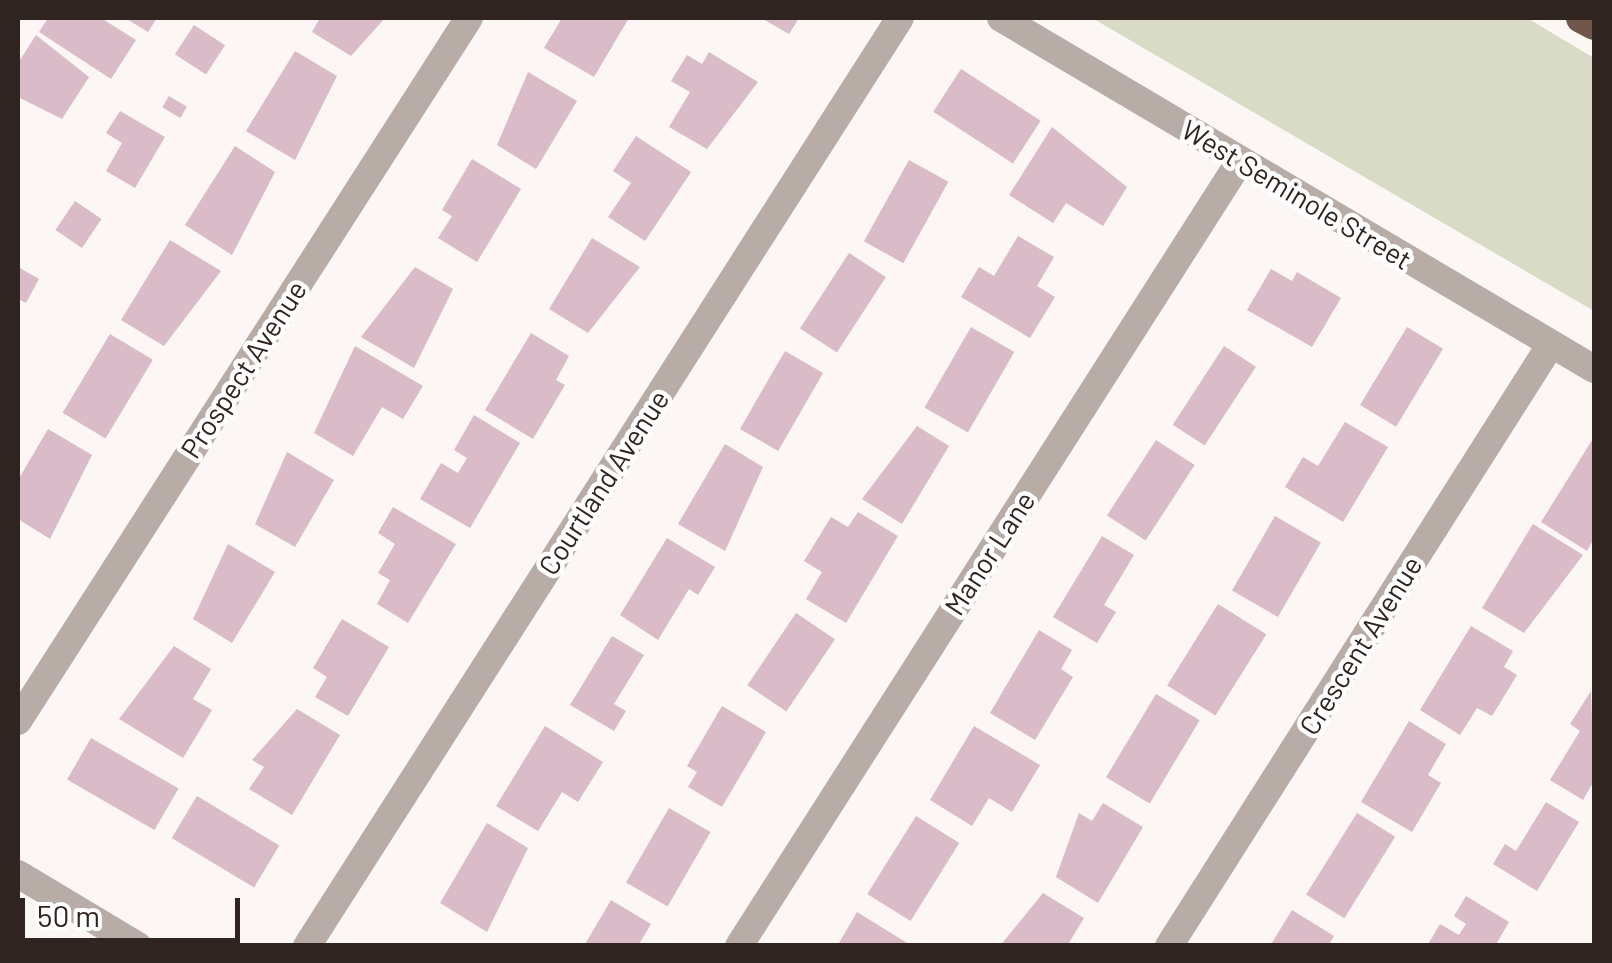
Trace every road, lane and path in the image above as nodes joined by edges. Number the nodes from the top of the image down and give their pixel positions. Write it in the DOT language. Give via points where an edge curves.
graph roads {
  1 [pos="470,18"];
  2 [pos="900,18"];
  3 [pos="1001,18"];
  4 [pos="1581,18"];
  5 [pos="1594,26"];
  6 [pos="1240,161"];
  7 [pos="1551,344"];
  8 [pos="1594,369"];
  9 [pos="18,721"];
  10 [pos="18,874"];
  11 [pos="138,946"];
  12 [pos="308,946"];
  13 [pos="739,946"];
  14 [pos="1169,946"];
  1 -- 9 [label="street, Prospect Avenue"];
  2 -- 12 [label="street, Courtland Avenue"];
  3 -- 6 [label="street, West Seminole Street"];
  4 -- 5 [label="highway"];
  6 -- 7 [label="street, West Seminole Street"];
  6 -- 13 [label="street, Manor Lane"];
  7 -- 8 [label="street, West Seminole Street"];
  7 -- 14 [label="street, Crescent Avenue"];
  10 -- 11 [label="street"];
}
